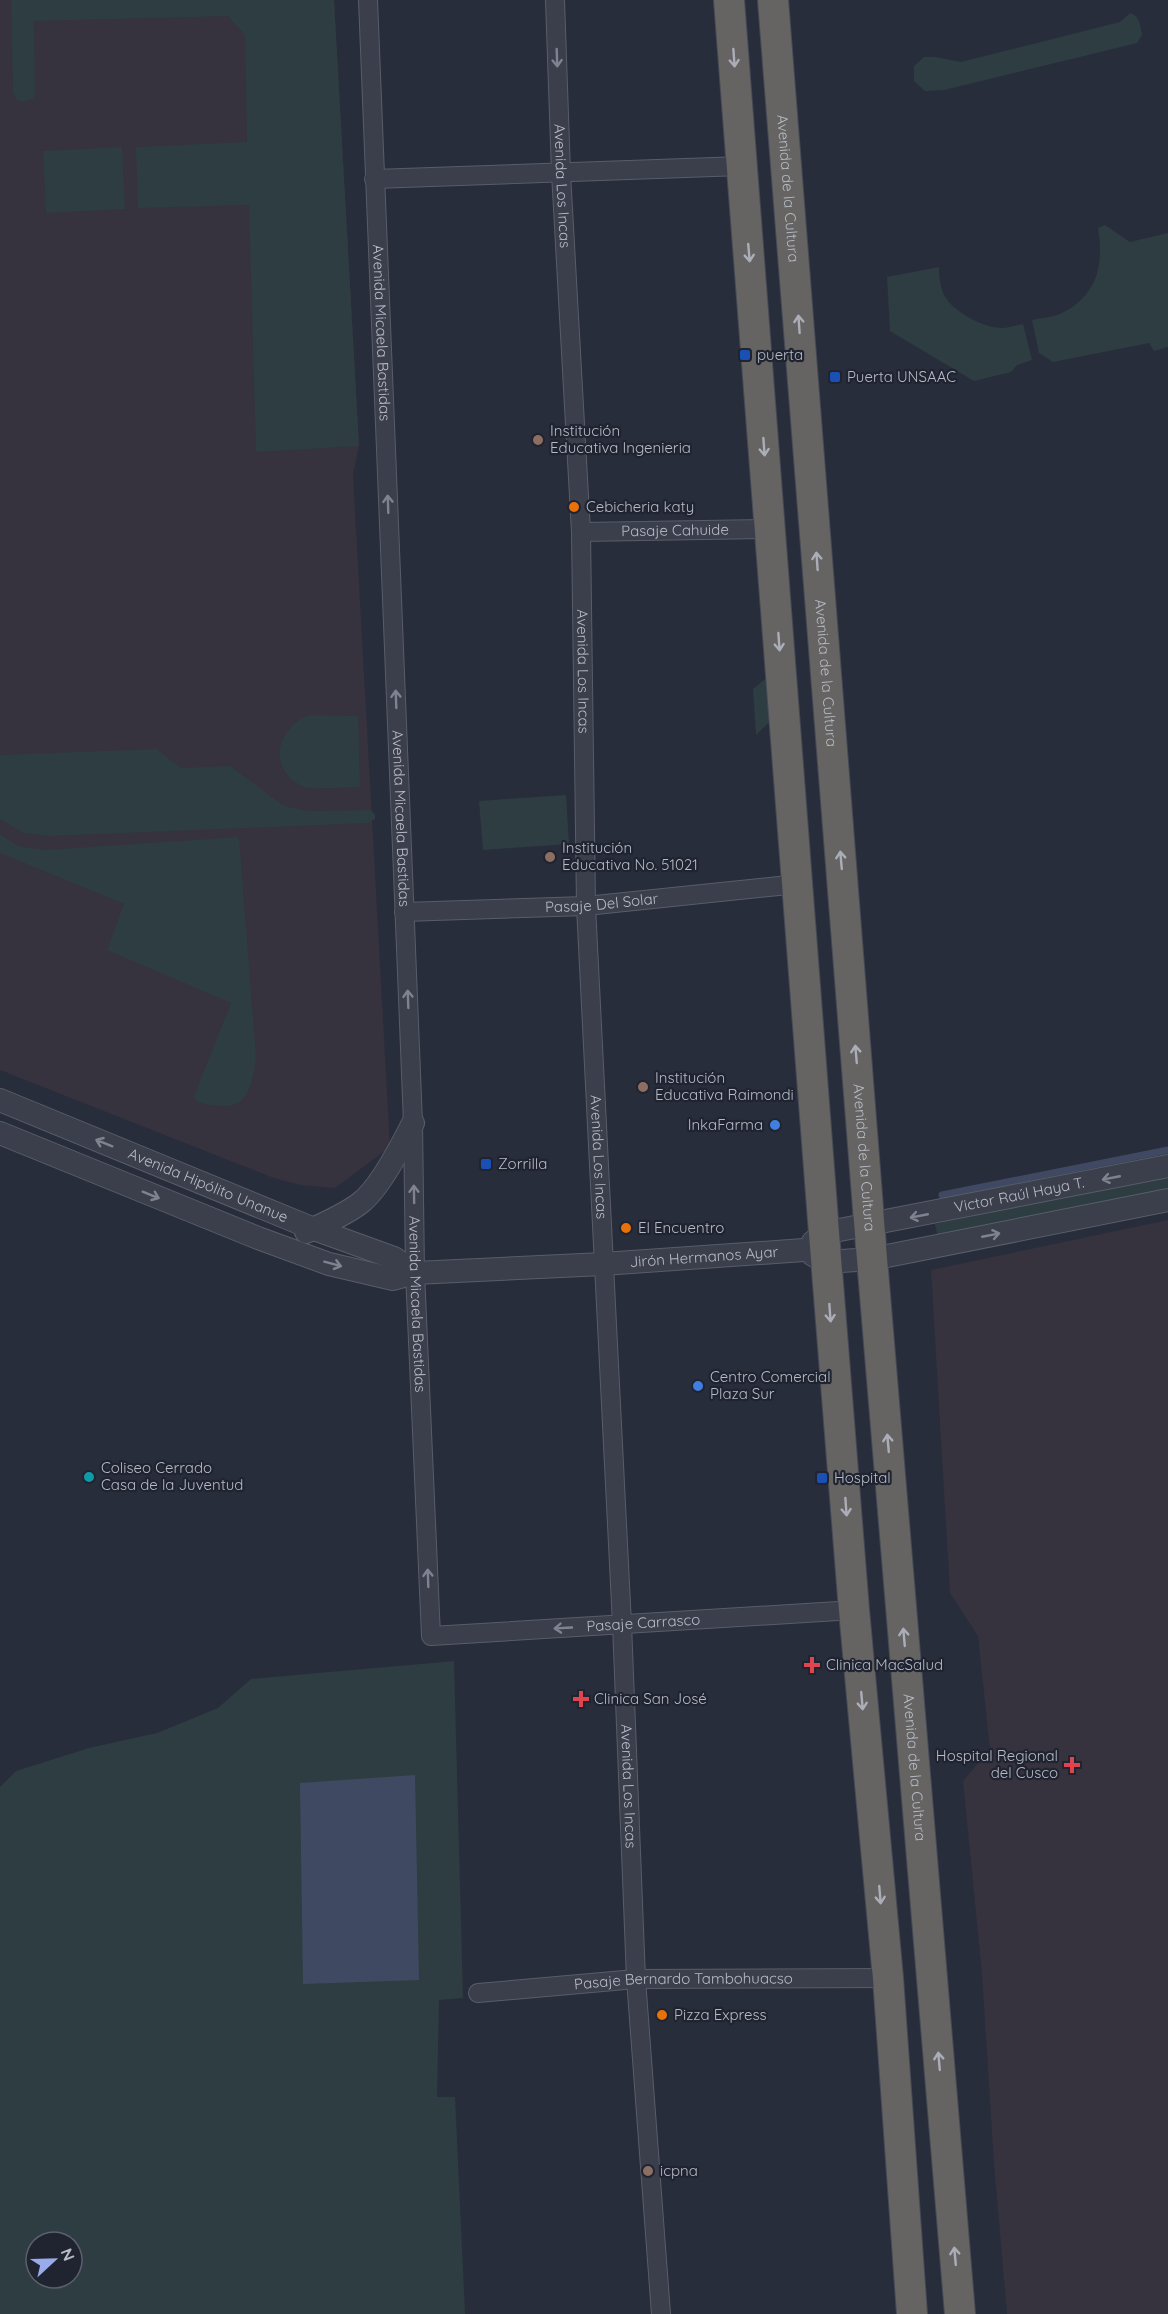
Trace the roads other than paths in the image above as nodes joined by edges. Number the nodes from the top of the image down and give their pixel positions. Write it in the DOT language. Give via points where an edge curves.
graph roads {
  1 [pos="368,0"];
  2 [pos="555,0"];
  3 [pos="729,0"];
  4 [pos="773,0"];
  5 [pos="742,166"];
  6 [pos="561,172"];
  7 [pos="374,179"];
  8 [pos="770,529"];
  9 [pos="581,532"];
  10 [pos="798,884"];
  11 [pos="586,906"];
  12 [pos="404,912"];
  13 [pos="0,1100"];
  14 [pos="413,1123"];
  15 [pos="0,1133"];
  16 [pos="1168,1166"];
  17 [pos="1168,1200"];
  18 [pos="869,1225"];
  19 [pos="314,1229"];
  20 [pos="278,1246"];
  21 [pos="818,1249"];
  22 [pos="872,1259"];
  23 [pos="603,1264"];
  24 [pos="415,1273"];
  25 [pos="854,1610"];
  26 [pos="622,1624"];
  27 [pos="431,1636"];
  28 [pos="636,1978"];
  29 [pos="888,1978"];
  30 [pos="478,1993"];
  31 [pos="661,2314"];
  32 [pos="912,2314"];
  33 [pos="960,2314"];
  1 -- 7 [label="street, Avenida Micaela Bastidas"];
  2 -- 6 [label="street, Avenida Los Incas, one-way"];
  3 -- 5 [label="highway, one-way"];
  18 -- 4 [label="highway, Avenida de la Cultura, one-way"];
  5 -- 6 [label="street"];
  5 -- 8 [label="highway, one-way"];
  6 -- 7 [label="street"];
  6 -- 9 [label="street, Avenida Los Incas"];
  12 -- 7 [label="street, Avenida Micaela Bastidas, one-way"];
  8 -- 9 [label="street, Pasaje Cahuide"];
  8 -- 10 [label="highway, one-way"];
  9 -- 11 [label="street, Avenida Los Incas"];
  10 -- 11 [label="street, Pasaje Del Solar"];
  10 -- 21 [label="highway"];
  11 -- 12 [label="street, Pasaje Del Solar"];
  11 -- 23 [label="street, Avenida Los Incas"];
  14 -- 12 [label="street, Avenida Micaela Bastidas, one-way"];
  19 -- 13 [label="street, Avenida Hipólito Unanue, one-way"];
  14 -- 19 [label="street" via="370,1194"];
  24 -- 14 [label="street, Avenida Micaela Bastidas, one-way"];
  15 -- 20 [label="street, Avenida Hipólito Unanue, one-way"];
  16 -- 18 [label="street, Victor Raúl Haya T., one-way"];
  22 -- 17 [label="street, one-way"];
  18 -- 21 [label="street, Victor Raúl Haya T."];
  18 -- 22 [label="highway, Avenida de la Cultura"];
  19 -- 20 [label="street"];
  19 -- 24 [label="street, Avenida Hipólito Unanue" via="394,1258"];
  20 -- 24 [label="street, Avenida Hipólito Unanue, one-way" via="393,1279"];
  21 -- 22 [label="street"];
  21 -- 23 [label="street, Jirón Hermanos Ayar"];
  21 -- 25 [label="highway, one-way"];
  33 -- 22 [label="highway, Avenida de la Cultura, one-way"];
  23 -- 24 [label="street, Avenida Hipólito Unanue"];
  23 -- 26 [label="street, Avenida Los Incas"];
  27 -- 24 [label="street, Avenida Micaela Bastidas, one-way"];
  25 -- 26 [label="street, Pasaje Carrasco"];
  25 -- 29 [label="highway, one-way"];
  26 -- 27 [label="street, Pasaje Carrasco, one-way"];
  26 -- 28 [label="street, Avenida Los Incas"];
  28 -- 29 [label="street, Pasaje Bernardo Tambohuacso"];
  28 -- 30 [label="street, Pasaje Bernardo Tambohuacso"];
  28 -- 31 [label="street, Avenida Los Incas"];
  29 -- 32 [label="highway"];
}
